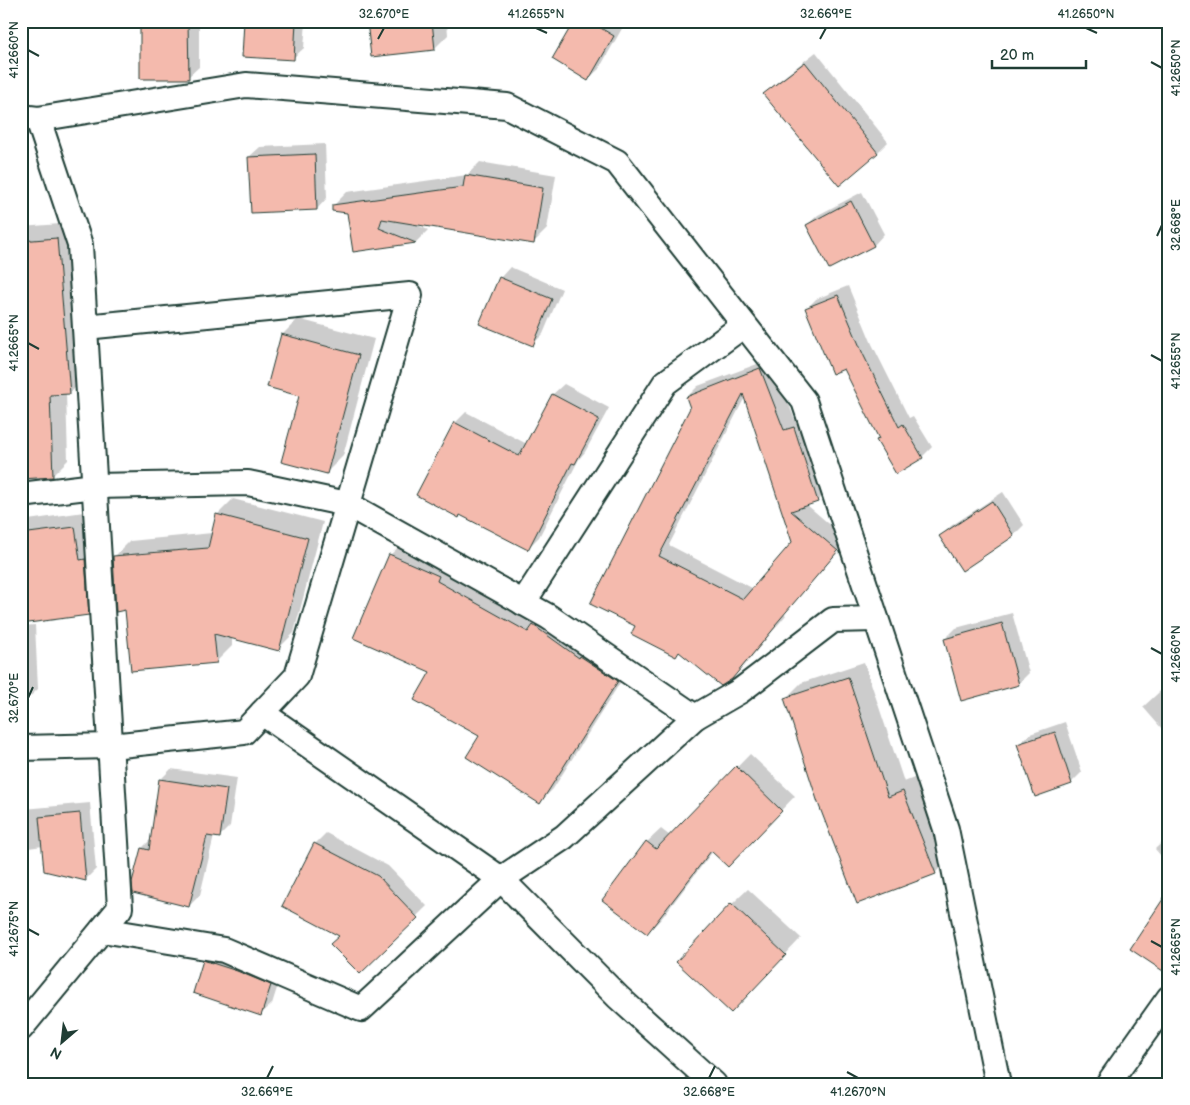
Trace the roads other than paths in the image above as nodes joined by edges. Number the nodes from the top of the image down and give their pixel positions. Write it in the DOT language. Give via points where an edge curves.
graph roads {
  1 [pos="29,118"];
  2 [pos="744,325"];
  3 [pos="85,327"];
  4 [pos="95,486"];
  5 [pos="21,495"];
  6 [pos="347,504"];
  7 [pos="523,603"];
  8 [pos="876,619"];
  9 [pos="262,713"];
  10 [pos="695,717"];
  11 [pos="111,746"];
  12 [pos="21,748"];
  13 [pos="501,879"];
  14 [pos="102,930"];
  15 [pos="1169,998"];
  16 [pos="21,1028"];
  17 [pos="714,1084"];
  18 [pos="998,1084"];
  19 [pos="1108,1084"];
  1 -- 2 [label="street" via="246,85 507,106 617,162"];
  1 -- 3 [label="street" via="80,245"];
  2 -- 7 [label="street" via="665,383"];
  2 -- 8 [label="street" via="804,402"];
  3 -- 4 [label="street"];
  3 -- 6 [label="street" via="410,295"];
  4 -- 5 [label="street"];
  4 -- 6 [label="street" via="248,482"];
  4 -- 11 [label="street"];
  6 -- 7 [label="street"];
  6 -- 9 [label="street" via="297,676"];
  7 -- 10 [label="street" via="549,617"];
  8 -- 10 [label="street" via="833,620 740,691"];
  8 -- 18 [label="street" via="946,829"];
  9 -- 11 [label="street" via="244,732"];
  9 -- 13 [label="street"];
  10 -- 13 [label="street" via="564,837"];
  11 -- 12 [label="street"];
  11 -- 14 [label="street" via="120,908"];
  13 -- 14 [label="street" via="361,1009 224,950"];
  13 -- 17 [label="street" via="618,997"];
  14 -- 16 [label="street"];
  15 -- 19 [label="street"];
}
